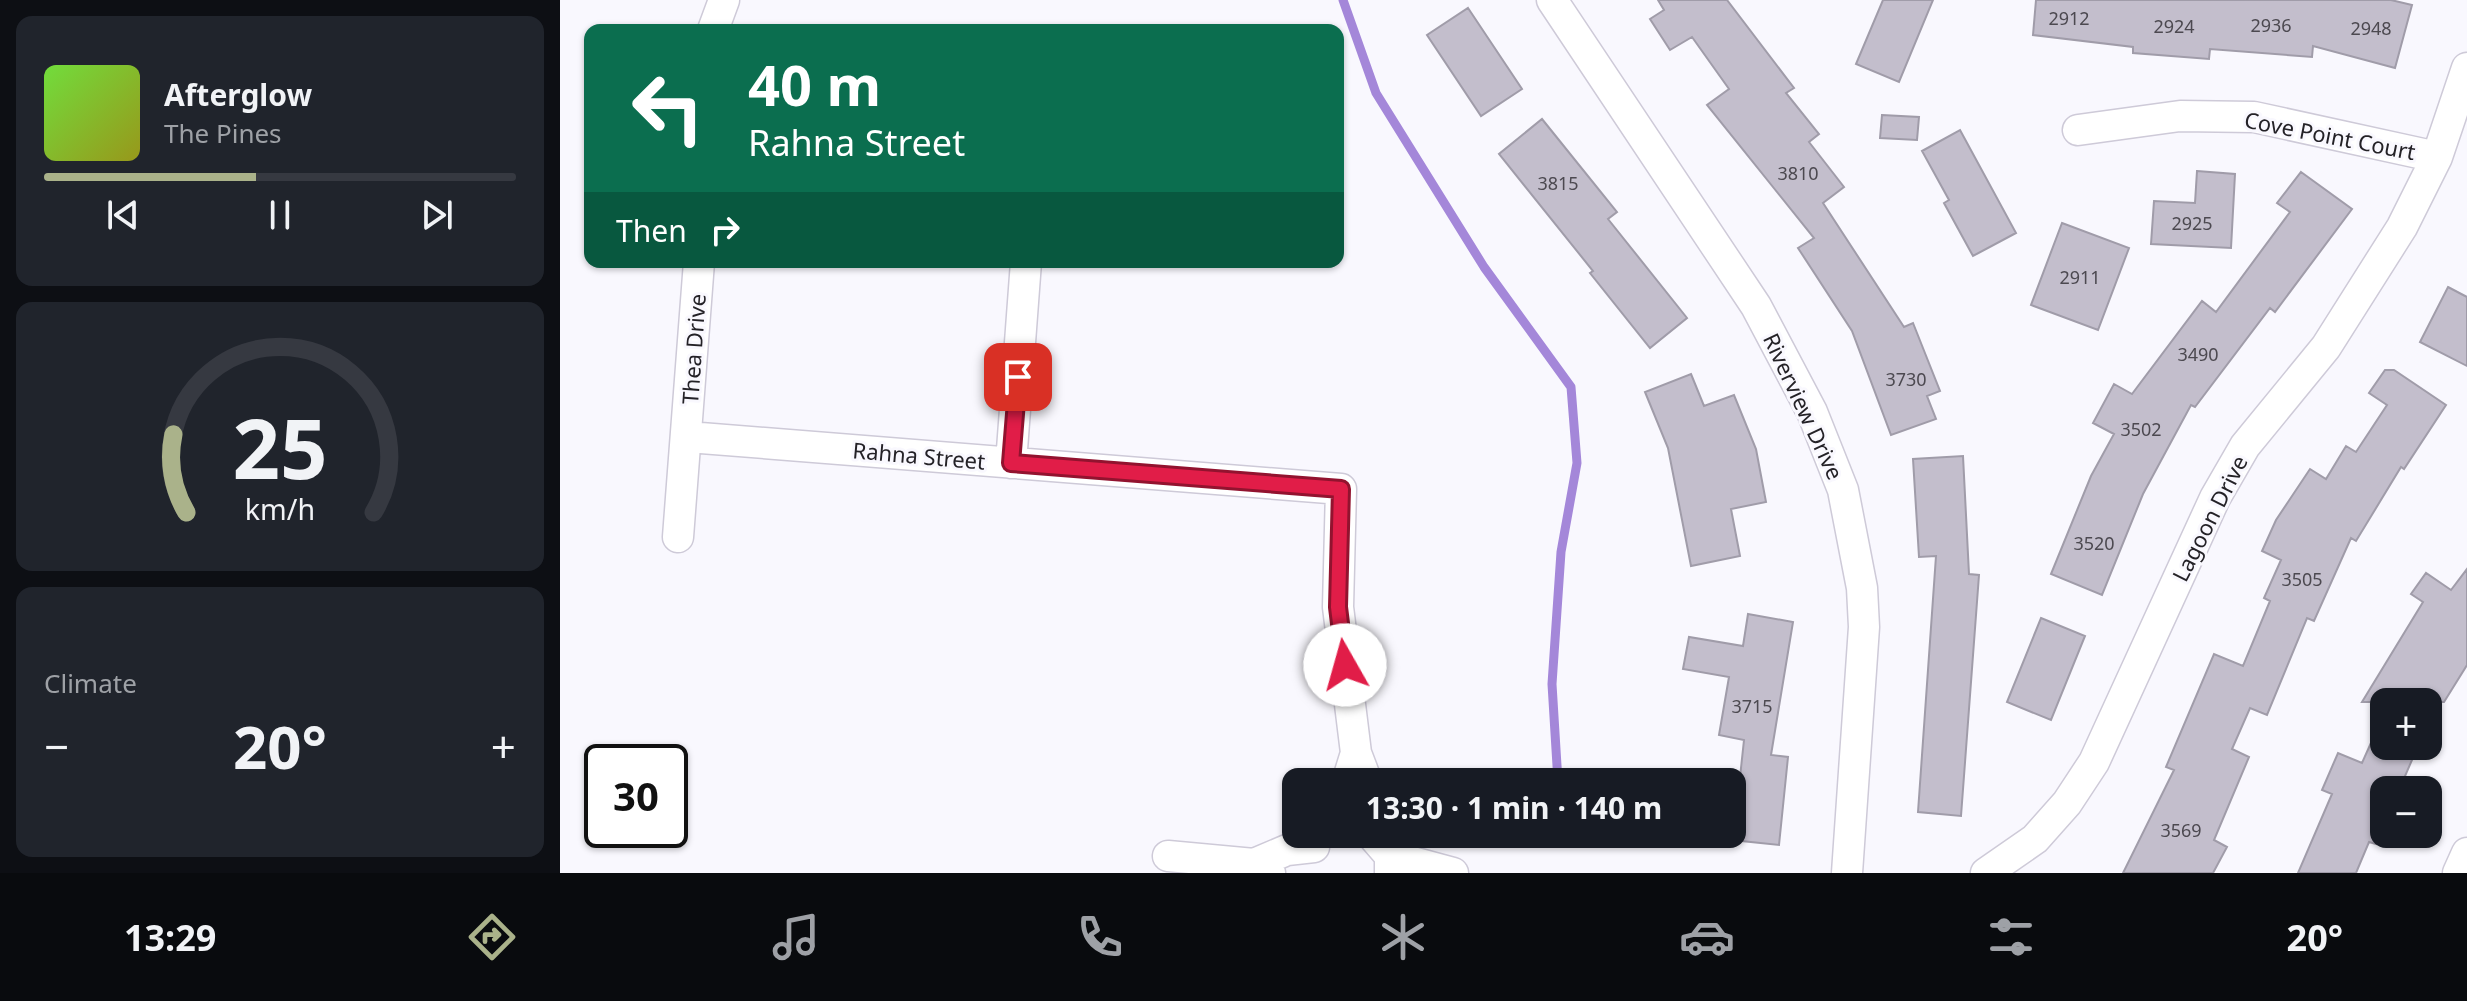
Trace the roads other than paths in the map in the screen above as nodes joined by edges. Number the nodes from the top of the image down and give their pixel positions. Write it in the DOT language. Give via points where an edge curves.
graph roads {
  1 [pos="724,0"];
  2 [pos="1552,0"];
  3 [pos="715,24"];
  4 [pos="2467,68"];
  5 [pos="2078,130"];
  6 [pos="2437,157"];
  7 [pos="699,268"];
  8 [pos="1026,268"];
  9 [pos="688,437"];
  10 [pos="1011,463"];
  11 [pos="678,537"];
  12 [pos="1356,753"];
  13 [pos="1351,768"];
  14 [pos="1362,768"];
  15 [pos="1385,848"];
  16 [pos="1317,851"];
  17 [pos="2467,853"];
  18 [pos="1168,856"];
  19 [pos="1262,868"];
  20 [pos="1453,873"];
  21 [pos="1847,873"];
  22 [pos="1986,873"];
  23 [pos="2458,873"];
  1 -- 3 [label="street"];
  2 -- 21 [label="street, Riverview Drive" via="1756,306 1812,412 1843,490 1864,627"];
  4 -- 6 [label="street, Lagoon Drive"];
  5 -- 6 [label="street, Cove Point Court" via="2180,116 2254,117"];
  6 -- 22 [label="street, Lagoon Drive" via="2402,227 2326,347 2245,446 2215,498 2094,762 2035,839"];
  7 -- 9 [label="street, Thea Drive"];
  8 -- 10 [label="street"];
  9 -- 10 [label="street, Rahna Street"];
  9 -- 11 [label="street, Thea Drive"];
  10 -- 12 [label="street, Rahna Street" via="1341,489 1338,607"];
  12 -- 13 [label="street"];
  12 -- 14 [label="street"];
  15 -- 20 [label="street"];
  16 -- 19 [label="street" via="1287,850"];
  17 -- 23 [label="street"];
  18 -- 19 [label="street"];
}
